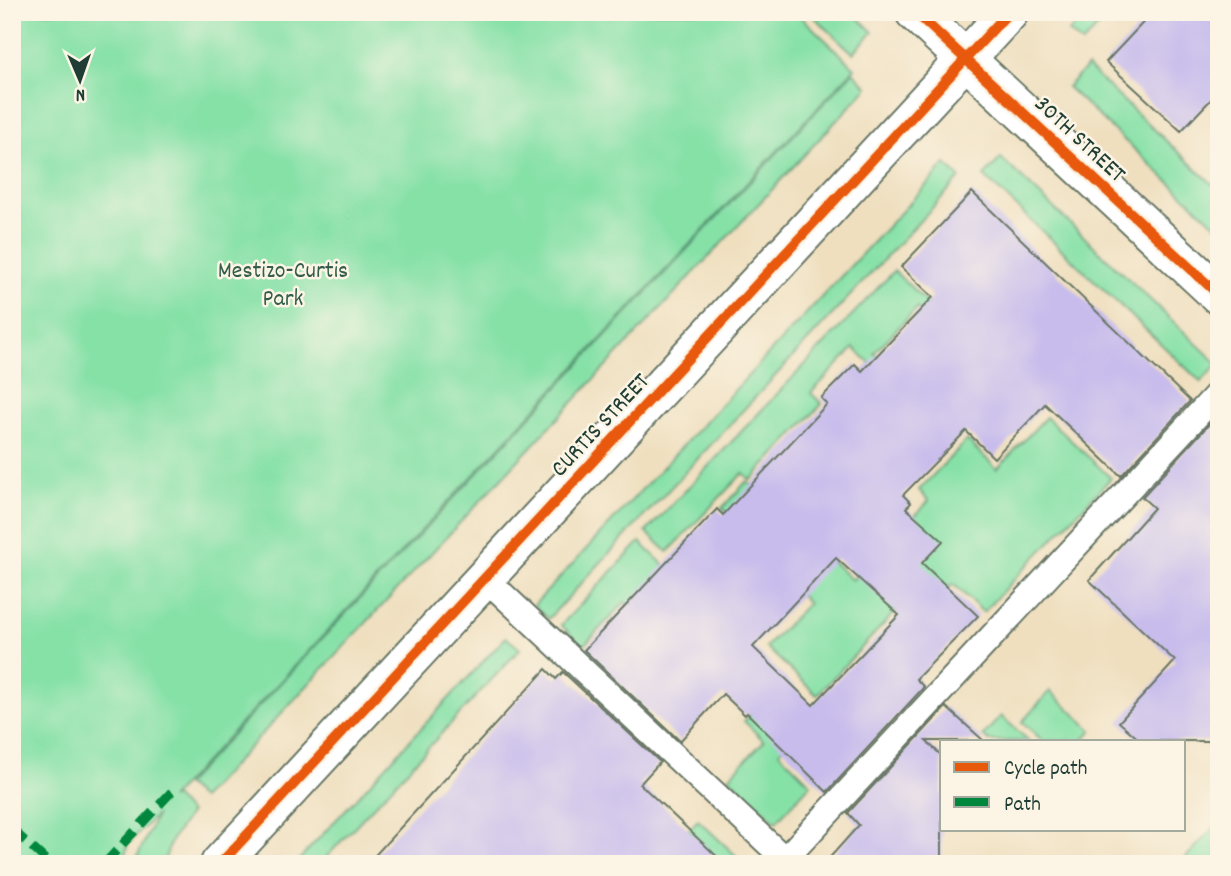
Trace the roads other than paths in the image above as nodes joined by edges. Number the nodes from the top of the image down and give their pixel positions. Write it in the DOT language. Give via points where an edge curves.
graph roads {
  1 [pos="915,12"];
  2 [pos="1009,12"];
  3 [pos="965,60"];
  4 [pos="1219,295"];
  5 [pos="1219,392"];
  6 [pos="485,578"];
  7 [pos="788,861"];
  8 [pos="220,864"];
  1 -- 3 [label="street, 30TH STREET"];
  2 -- 3 [label="street, CURTIS STREET"];
  3 -- 4 [label="street, 30TH STREET"];
  3 -- 6 [label="street, CURTIS STREET"];
  5 -- 7 [label="lane"];
  6 -- 7 [label="lane"];
  6 -- 8 [label="street, CURTIS STREET"];
}
